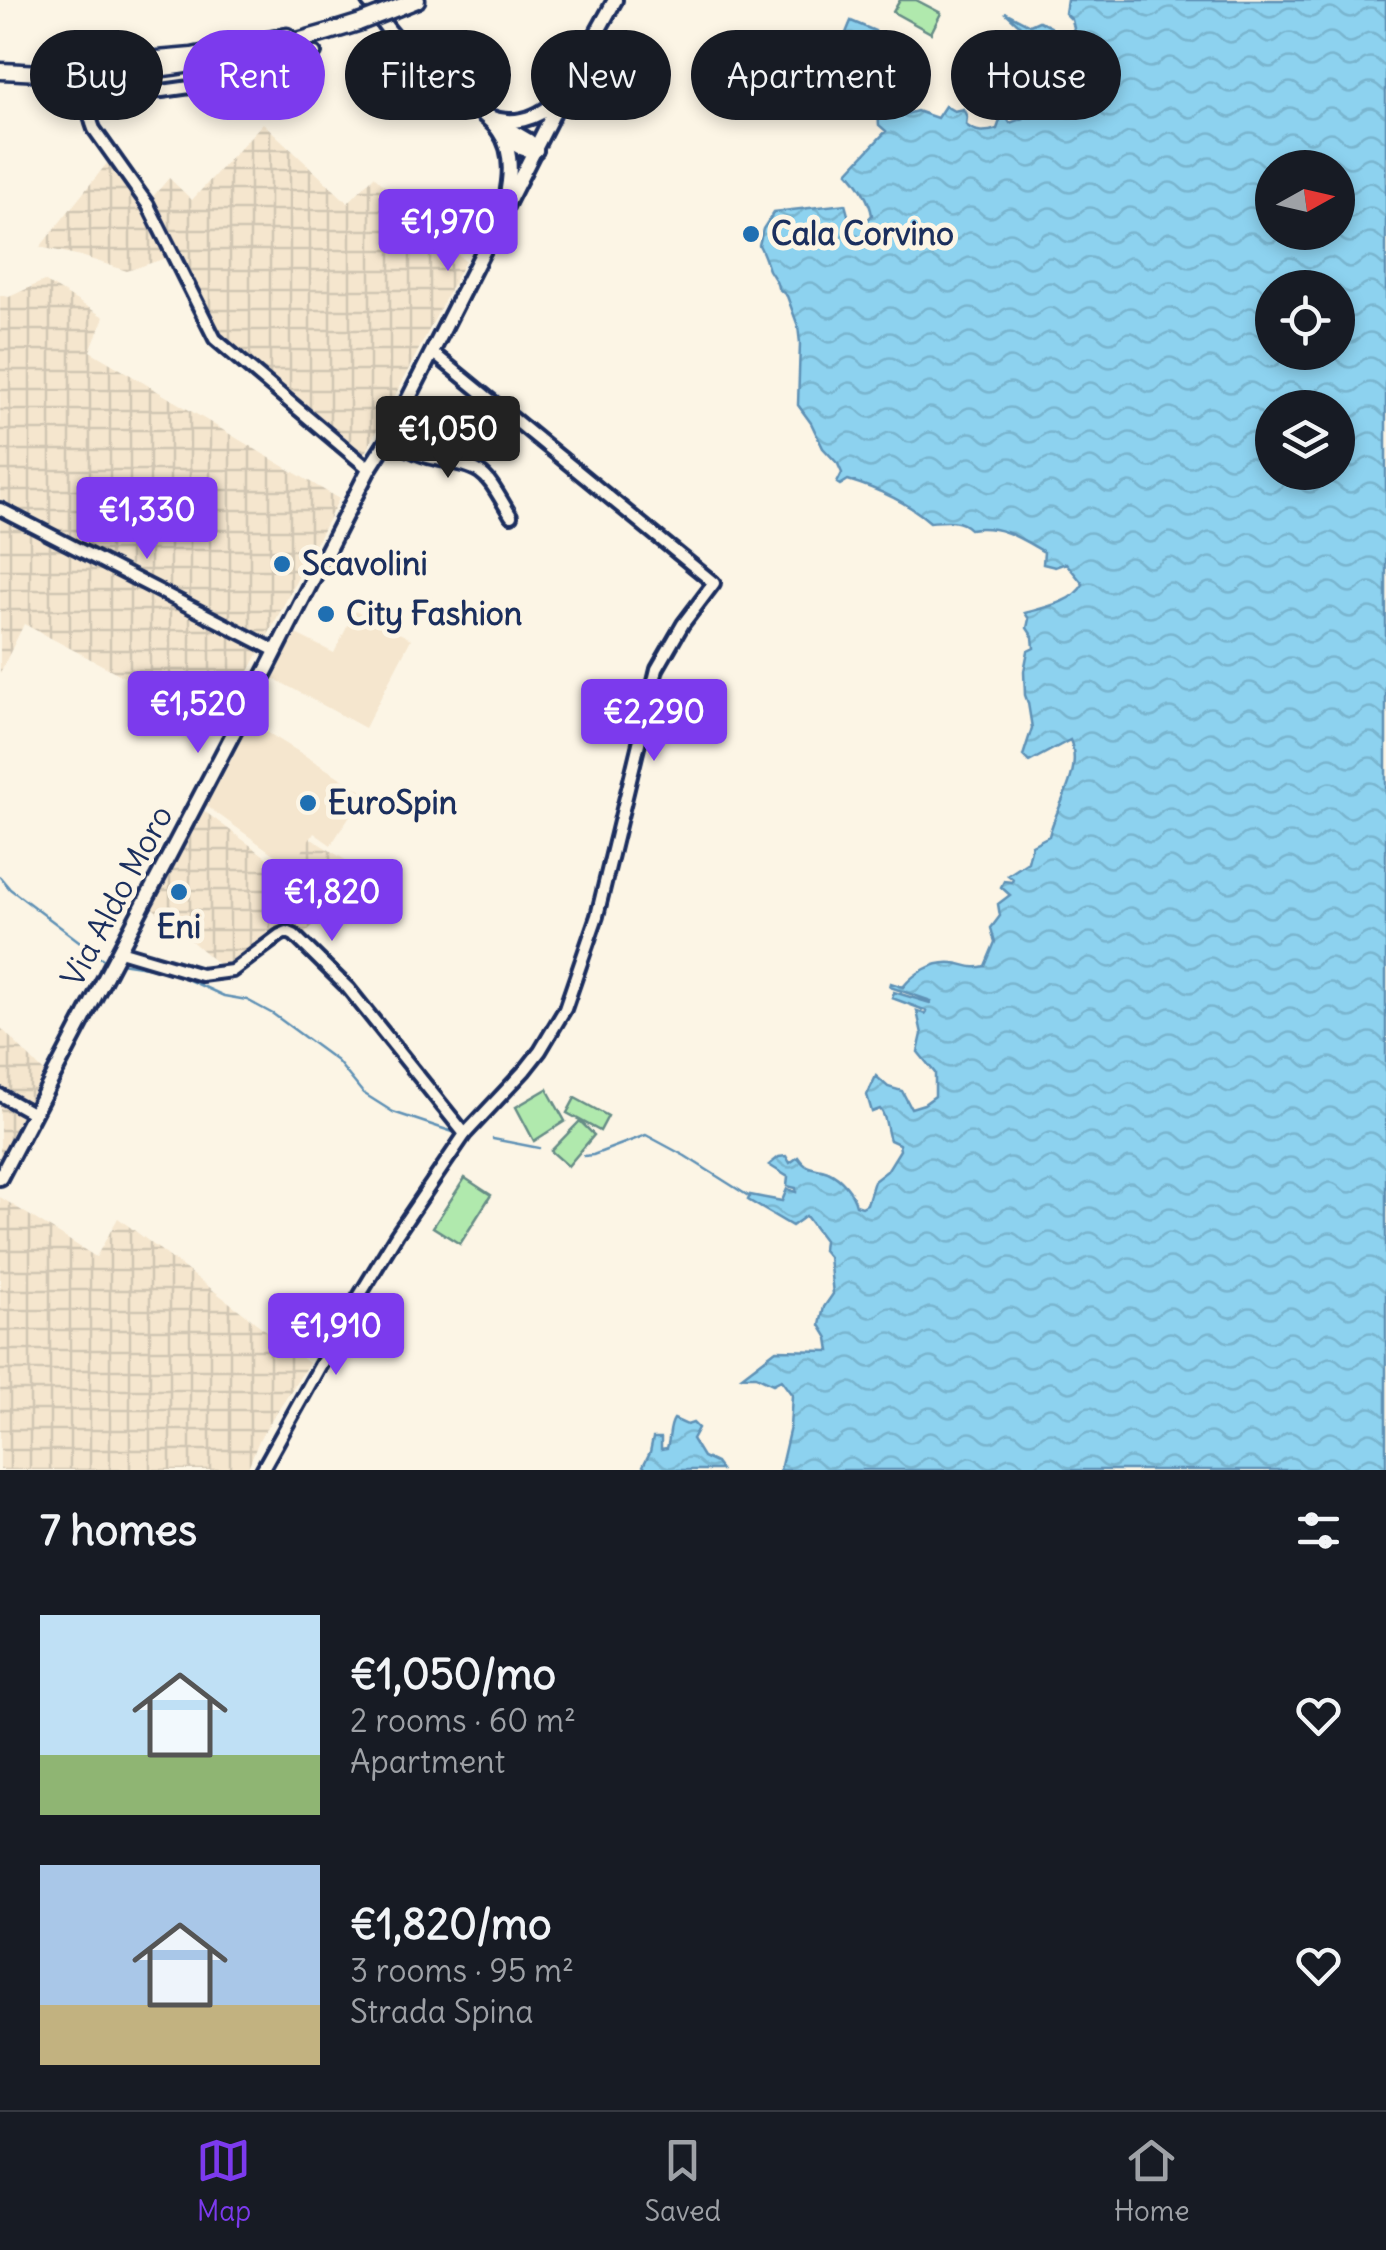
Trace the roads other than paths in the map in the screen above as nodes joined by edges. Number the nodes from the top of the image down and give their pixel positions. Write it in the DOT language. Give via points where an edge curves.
graph roads {
  1 [pos="417,0"];
  2 [pos="614,0"];
  3 [pos="394,4"];
  4 [pos="381,20"];
  5 [pos="598,30"];
  6 [pos="0,63"];
  7 [pos="30,66"];
  8 [pos="163,66"];
  9 [pos="30,69"];
  10 [pos="0,71"];
  11 [pos="183,89"];
  12 [pos="531,119"];
  13 [pos="551,120"];
  14 [pos="497,126"];
  15 [pos="536,150"];
  16 [pos="501,216"];
  17 [pos="432,352"];
  18 [pos="387,441"];
  19 [pos="369,469"];
  20 [pos="0,509"];
  21 [pos="511,516"];
  22 [pos="276,651"];
  23 [pos="120,951"];
  24 [pos="0,1095"];
  25 [pos="34,1114"];
  26 [pos="466,1134"];
  27 [pos="0,1178"];
  28 [pos="262,1470"];
  1 -- 3 [label="highway"];
  2 -- 5 [label="main road, Via Aldo Moro"];
  3 -- 8 [label="highway, bridge" via="246,55"];
  4 -- 14 [label="main road" via="420,65"];
  6 -- 7 [label="highway"];
  9 -- 10 [label="highway"];
  11 -- 19 [label="street" via="99,95 90,106 94,129 165,235 215,339"];
  12 -- 14 [label="main road"];
  13 -- 15 [label="main road, Via Aldo Moro"];
  14 -- 15 [label="main road" via="520,148"];
  14 -- 16 [label="main road" via="510,172"];
  15 -- 16 [label="main road, Via Aldo Moro"];
  16 -- 17 [label="main road, Via Aldo Moro"];
  17 -- 18 [label="main road, Via Aldo Moro"];
  17 -- 26 [label="street" via="714,583 657,668 597,916 565,1009 525,1070"];
  18 -- 19 [label="main road, Via Aldo Moro"];
  18 -- 21 [label="street" via="475,467"];
  19 -- 22 [label="main road, Via Aldo Moro"];
  20 -- 22 [label="street"];
  22 -- 23 [label="main road, Via Aldo Moro"];
  23 -- 25 [label="main road, Via Aldo Moro"];
  23 -- 26 [label="street" via="201,975 232,971 280,935 294,935 348,988"];
  24 -- 25 [label="street"];
  25 -- 27 [label="main road, Via Aldo Moro"];
  26 -- 28 [label="street" via="355,1302"];
}
